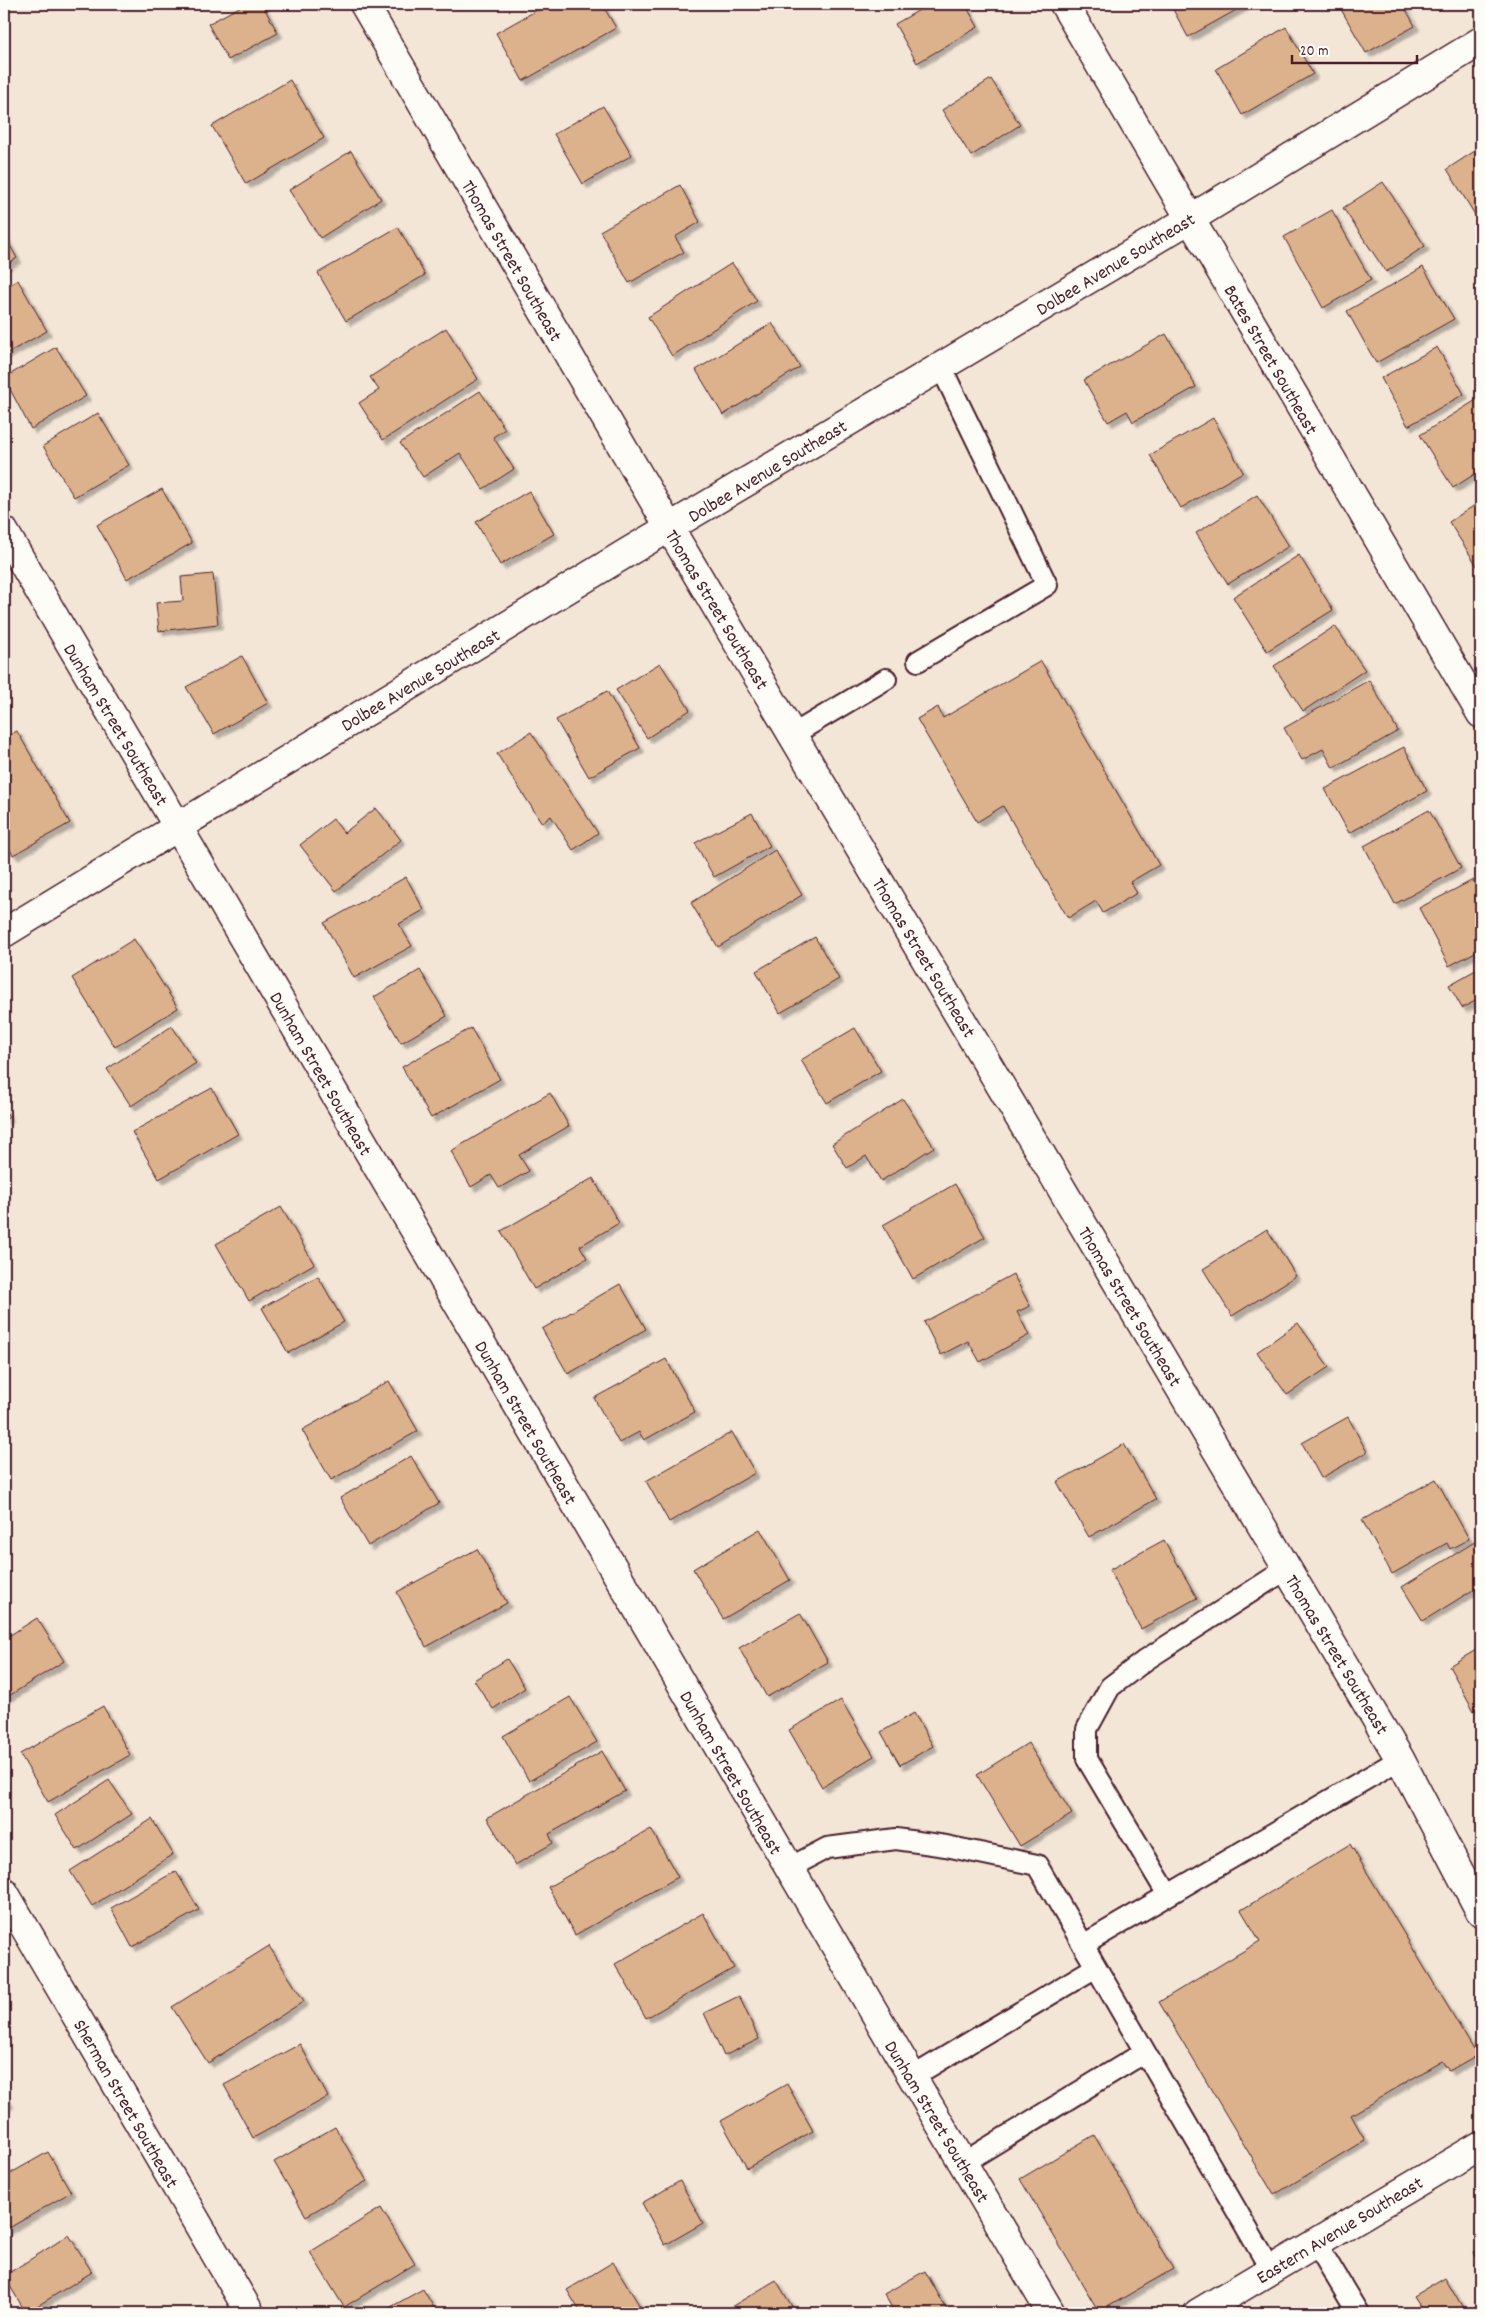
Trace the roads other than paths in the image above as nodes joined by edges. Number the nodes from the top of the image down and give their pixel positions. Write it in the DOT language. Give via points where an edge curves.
graph roads {
  1 [pos="364,4"];
  2 [pos="1064,4"];
  3 [pos="1481,41"];
  4 [pos="1190,219"];
  5 [pos="941,367"];
  6 [pos="669,528"];
  7 [pos="4,531"];
  8 [pos="918,661"];
  9 [pos="886,679"];
  10 [pos="1481,714"];
  11 [pos="792,735"];
  12 [pos="178,826"];
  13 [pos="4,933"];
  14 [pos="1288,1568"];
  15 [pos="1400,1759"];
  16 [pos="789,1868"];
  17 [pos="4,1892"];
  18 [pos="1168,1895"];
  19 [pos="1481,1913"];
  20 [pos="1083,1945"];
  21 [pos="1096,1968"];
  22 [pos="1145,2052"];
  23 [pos="912,2077"];
  24 [pos="1481,2145"];
  25 [pos="963,2163"];
  26 [pos="1316,2243"];
  27 [pos="1270,2270"];
  28 [pos="250,2313"];
  29 [pos="1051,2313"];
  30 [pos="1198,2313"];
  31 [pos="1358,2313"];
  1 -- 6 [label="street, Thomas Street Southeast"];
  2 -- 4 [label="street, Bates Street Southeast"];
  3 -- 4 [label="street, Dolbee Avenue Southeast"];
  4 -- 5 [label="street, Dolbee Avenue Southeast"];
  4 -- 10 [label="street, Bates Street Southeast"];
  5 -- 6 [label="street, Dolbee Avenue Southeast"];
  5 -- 8 [label="lane" via="1047,585"];
  6 -- 11 [label="street, Thomas Street Southeast"];
  6 -- 12 [label="street, Dolbee Avenue Southeast"];
  7 -- 12 [label="street, Dunham Street Southeast"];
  9 -- 11 [label="lane"];
  11 -- 14 [label="street, Thomas Street Southeast"];
  12 -- 13 [label="street, Dolbee Avenue Southeast"];
  12 -- 16 [label="street, Dunham Street Southeast"];
  14 -- 15 [label="street, Thomas Street Southeast"];
  14 -- 18 [label="lane" via="1147,1659 1110,1688 1087,1730 1088,1759"];
  15 -- 18 [label="lane"];
  15 -- 19 [label="street, Thomas Street Southeast"];
  16 -- 20 [label="lane" via="827,1848 896,1839 1038,1864"];
  16 -- 23 [label="street, Dunham Street Southeast"];
  17 -- 28 [label="street, Sherman Street Southeast"];
  18 -- 20 [label="lane"];
  20 -- 21 [label="lane"];
  21 -- 22 [label="lane"];
  21 -- 23 [label="lane"];
  22 -- 25 [label="lane"];
  22 -- 27 [label="lane"];
  23 -- 25 [label="street, Dunham Street Southeast"];
  24 -- 26 [label="street, Eastern Avenue Southeast"];
  25 -- 29 [label="street, Dunham Street Southeast"];
  26 -- 27 [label="street, Eastern Avenue Southeast"];
  26 -- 31 [label="lane"];
  27 -- 30 [label="street, Eastern Avenue Southeast"];
}
